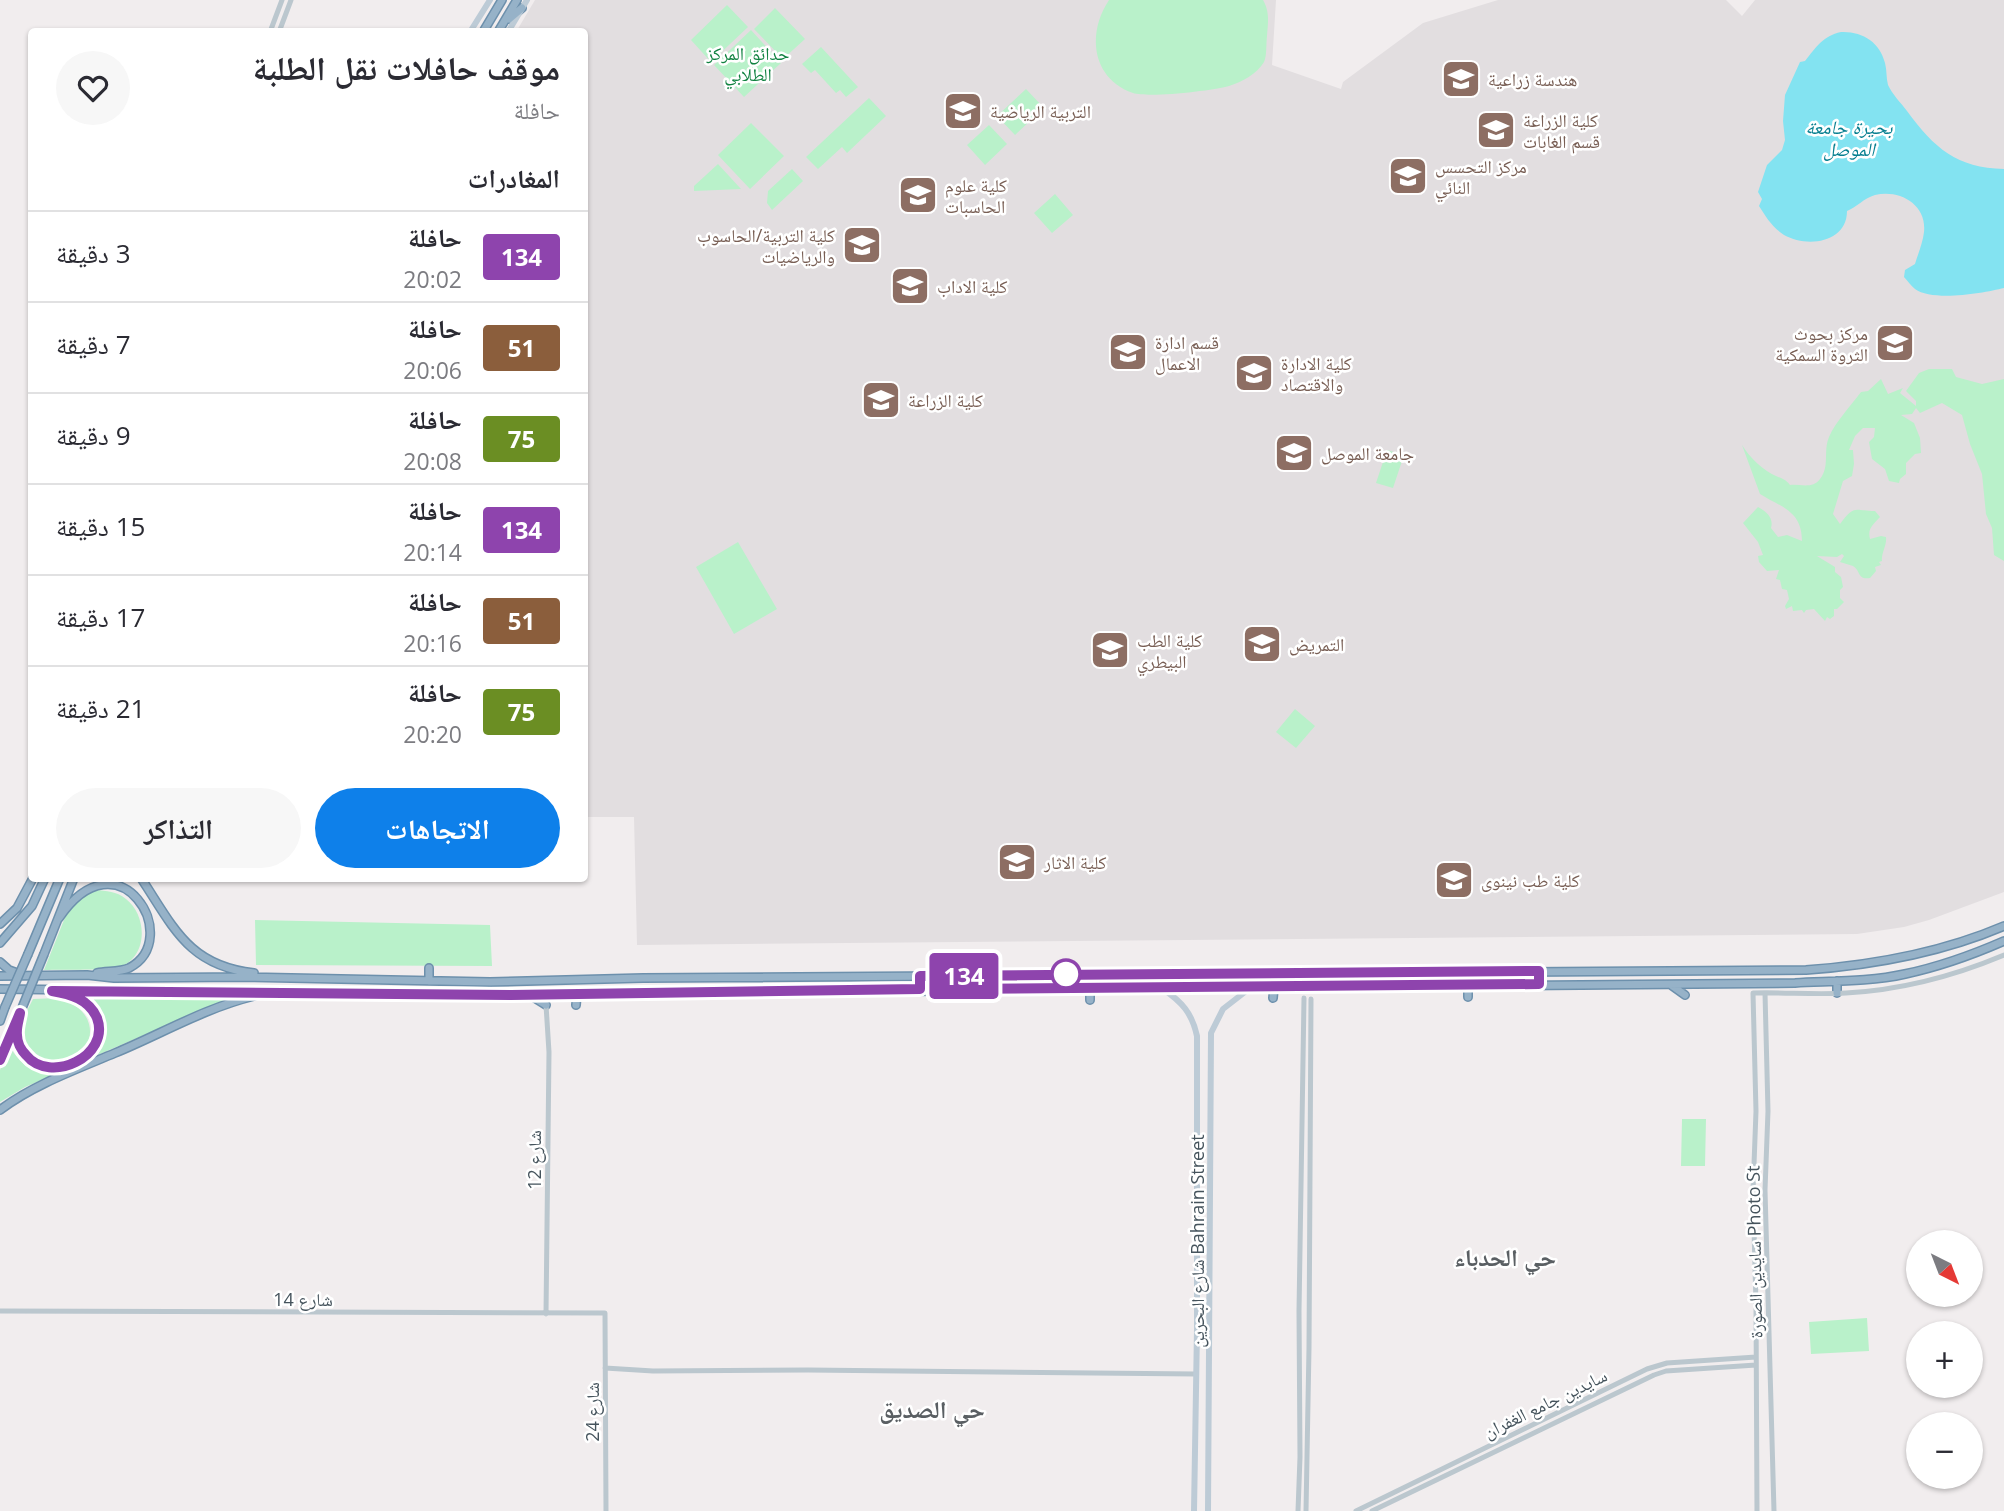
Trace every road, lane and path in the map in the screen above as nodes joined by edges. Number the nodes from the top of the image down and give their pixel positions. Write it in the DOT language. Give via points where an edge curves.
graph roads {
  1 [pos="282,0"];
  2 [pos="291,0"];
  3 [pos="517,0"];
  4 [pos="527,0"];
  5 [pos="489,1"];
  6 [pos="500,3"];
  7 [pos="522,8"];
  8 [pos="272,28"];
  9 [pos="280,28"];
  10 [pos="473,28"];
  11 [pos="485,28"];
  12 [pos="500,28"];
  13 [pos="510,28"];
  14 [pos="31,882"];
  15 [pos="43,882"];
  16 [pos="58,882"];
  17 [pos="72,882"];
  18 [pos="144,882"];
  19 [pos="59,918"];
  20 [pos="0,924"];
  21 [pos="2004,926"];
  22 [pos="2004,941"];
  23 [pos="0,943"];
  24 [pos="1952,946"];
  25 [pos="2004,955"];
  26 [pos="1957,959"];
  27 [pos="0,962"];
  28 [pos="1270,962"];
  29 [pos="1037,965"];
  30 [pos="429,968"];
  31 [pos="643,968"];
  32 [pos="1539,971"];
  33 [pos="1268,972"];
  34 [pos="87,975"];
  35 [pos="1037,975"];
  36 [pos="0,976"];
  37 [pos="31,976"];
  38 [pos="920,976"];
  39 [pos="290,978"];
  40 [pos="643,978"];
  41 [pos="429,981"];
  42 [pos="1837,981"];
  43 [pos="1539,984"];
  44 [pos="1468,985"];
  45 [pos="1670,985"];
  46 [pos="1274,987"];
  47 [pos="1090,988"];
  48 [pos="1250,988"];
  49 [pos="0,989"];
  50 [pos="920,989"];
  51 [pos="1163,989"];
  52 [pos="52,991"];
  53 [pos="269,993"];
  54 [pos="577,993"];
  55 [pos="1765,993"];
  56 [pos="1837,993"];
  57 [pos="530,994"];
  58 [pos="371,995"];
  59 [pos="519,995"];
  60 [pos="1685,995"];
  61 [pos="1468,997"];
  62 [pos="1273,998"];
  63 [pos="1090,1000"];
  64 [pos="372,1005"];
  65 [pos="519,1005"];
  66 [pos="576,1005"];
  67 [pos="546,1006"];
  68 [pos="21,1011"];
  69 [pos="0,1021"];
  70 [pos="0,1060"];
  71 [pos="0,1110"];
  72 [pos="1302,1194"];
  73 [pos="1310,1194"];
  74 [pos="1756,1304"];
  75 [pos="1768,1304"];
  76 [pos="0,1311"];
  77 [pos="605,1313"];
  78 [pos="546,1314"];
  79 [pos="1756,1361"];
  80 [pos="606,1368"];
  81 [pos="1196,1374"];
  82 [pos="1300,1378"];
  83 [pos="1308,1379"];
  84 [pos="1772,1414"];
  85 [pos="1756,1415"];
  86 [pos="606,1511"];
  87 [pos="1194,1511"];
  88 [pos="1208,1511"];
  89 [pos="1298,1511"];
  90 [pos="1306,1511"];
  91 [pos="1356,1511"];
  92 [pos="1372,1511"];
  93 [pos="1757,1511"];
  94 [pos="1774,1511"];
  1 -- 8 [label="street"];
  2 -- 9 [label="street"];
  3 -- 12 [label="highway"];
  4 -- 7 [label="main road"];
  5 -- 6 [label="highway"];
  5 -- 10 [label="main road"];
  6 -- 11 [label="highway"];
  7 -- 12 [label="highway"];
  7 -- 13 [label="main road"];
  14 -- 20 [label="highway" via="18,908"];
  15 -- 23 [label="highway" via="32,906"];
  16 -- 69 [label="highway, bridge"];
  17 -- 19 [label="highway"];
  18 -- 39 [label="highway" via="182,939 202,957 231,970"];
  19 -- 34 [label="highway" via="83,891 104,884 131,893 147,914 150,939 137,962 123,970"];
  19 -- 68 [label="highway, bridge"];
  21 -- 24 [label="highway"];
  22 -- 26 [label="highway"];
  24 -- 26 [label="highway"];
  24 -- 32 [label="highway" via="1865,965 1806,970"];
  25 -- 56 [label="street" via="1942,978"];
  26 -- 42 [label="highway" via="1904,974"];
  27 -- 37 [label="highway" via="9,970"];
  28 -- 33 [label="highway"];
  29 -- 35 [label="highway"];
  30 -- 41 [label="highway"];
  31 -- 40 [label="highway"];
  32 -- 33 [label="highway"];
  32 -- 43 [label="highway"];
  33 -- 35 [label="highway"];
  34 -- 37 [label="highway"];
  34 -- 39 [label="highway"];
  35 -- 38 [label="highway"];
  36 -- 37 [label="highway"];
  38 -- 40 [label="highway"];
  38 -- 50 [label="highway"];
  39 -- 41 [label="highway"];
  40 -- 41 [label="highway"];
  42 -- 45 [label="highway"];
  42 -- 56 [label="highway"];
  43 -- 44 [label="highway"];
  43 -- 45 [label="highway"];
  44 -- 46 [label="highway"];
  44 -- 61 [label="highway"];
  45 -- 60 [label="highway"];
  46 -- 48 [label="highway"];
  46 -- 62 [label="highway"];
  47 -- 50 [label="highway"];
  47 -- 51 [label="highway"];
  47 -- 63 [label="highway"];
  48 -- 51 [label="highway"];
  48 -- 88 [label="main road, شارع البحرين Bahrain Street" via="1223,1009 1211,1032"];
  49 -- 52 [label="highway"];
  50 -- 54 [label="highway"];
  51 -- 81 [label="main road, شارع البحرين Bahrain Street" via="1185,1007 1198,1036"];
  52 -- 53 [label="highway"];
  52 -- 68 [label="highway" via="80,998 97,1019 97,1041 80,1060 57,1068 34,1063 16,1036"];
  53 -- 58 [label="highway"];
  53 -- 71 [label="highway" via="186,1020 24,1094"];
  54 -- 57 [label="highway"];
  54 -- 66 [label="highway"];
  55 -- 56 [label="street"];
  55 -- 74 [label="street, سايدين الصورة Photo St" via="1753,993"];
  55 -- 75 [label="street, سايدين الصورة Photo St"];
  57 -- 59 [label="highway"];
  57 -- 67 [label="highway"];
  58 -- 59 [label="highway"];
  58 -- 64 [label="highway"];
  59 -- 65 [label="highway"];
  67 -- 78 [label="street, شارع 12"];
  68 -- 70 [label="highway"];
  72 -- 73 [label="street"];
  72 -- 73 [label="street" via="1307,998"];
  72 -- 82 [label="street"];
  73 -- 83 [label="street"];
  74 -- 75 [label="street"];
  74 -- 79 [label="street, سايدين الصورة Photo St"];
  75 -- 84 [label="street, سايدين الصورة Photo St"];
  76 -- 78 [label="street, شارع 14"];
  77 -- 78 [label="street, شارع 14"];
  77 -- 80 [label="street, شارع 24"];
  79 -- 85 [label="street, سايدين الصورة Photo St"];
  79 -- 91 [label="street, سايدين جامع الغفران" via="1667,1363 1647,1369"];
  79 -- 92 [label="street, سايدين جامع الغفران" via="1654,1375"];
  80 -- 81 [label="street"];
  80 -- 86 [label="street, شارع 24"];
  81 -- 87 [label="main road, شارع البحرين Bahrain Street"];
  82 -- 83 [label="street"];
  82 -- 89 [label="street"];
  83 -- 90 [label="street"];
  84 -- 85 [label="street"];
  84 -- 94 [label="street, سايدين الصورة Photo St"];
  85 -- 93 [label="street, سايدين الصورة Photo St"];
}
